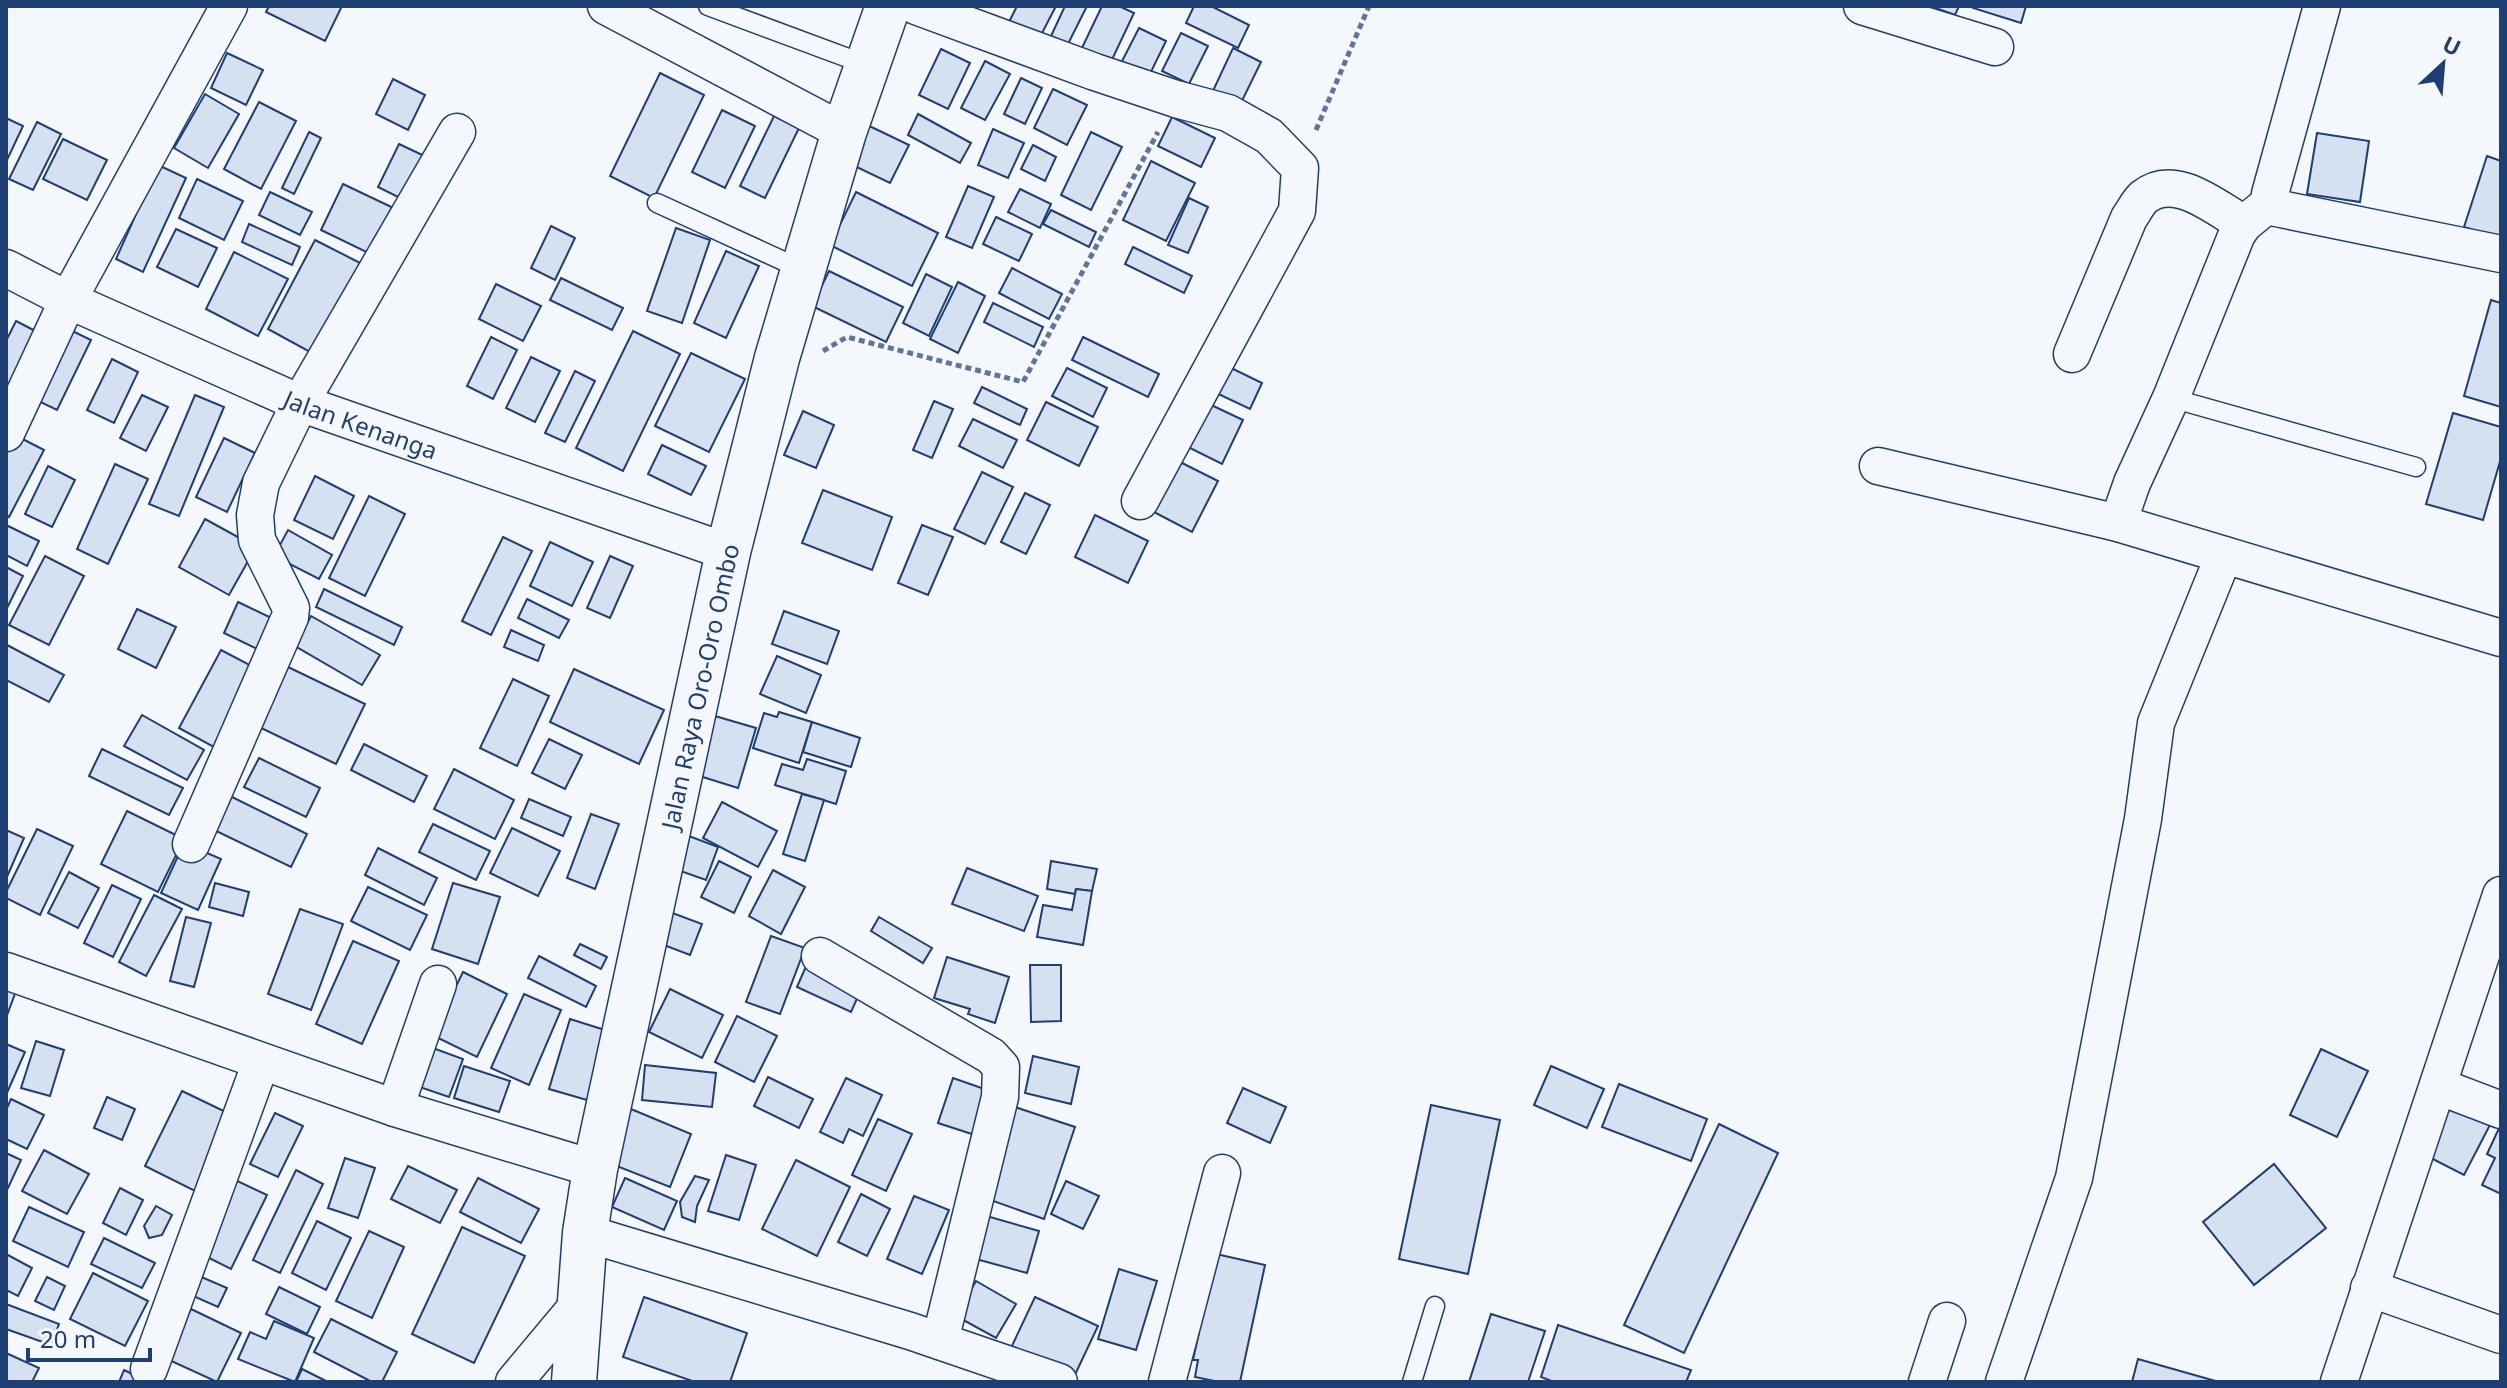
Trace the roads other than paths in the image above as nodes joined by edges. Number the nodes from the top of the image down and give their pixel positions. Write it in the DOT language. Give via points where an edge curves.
graph roads {
  1 [pos="229,6"];
  2 [pos="606,6"];
  3 [pos="708,6"];
  4 [pos="888,6"];
  5 [pos="916,6"];
  6 [pos="1862,6"];
  7 [pos="2322,6"];
  8 [pos="1995,47"];
  9 [pos="867,66"];
  10 [pos="457,132"];
  11 [pos="844,132"];
  12 [pos="657,203"];
  13 [pos="2257,213"];
  14 [pos="2501,254"];
  15 [pos="6,268"];
  16 [pos="803,270"];
  17 [pos="68,300"];
  18 [pos="2072,354"];
  19 [pos="2171,398"];
  20 [pos="300,403"];
  21 [pos="6,433"];
  22 [pos="1878,466"];
  23 [pos="2416,467"];
  24 [pos="1140,501"];
  25 [pos="2118,523"];
  26 [pos="728,552"];
  27 [pos="2224,555"];
  28 [pos="2501,638"];
  29 [pos="191,844"];
  30 [pos="2501,895"];
  31 [pos="820,956"];
  32 [pos="6,971"];
  33 [pos="438,984"];
  34 [pos="261,1062"];
  35 [pos="2438,1086"];
  36 [pos="395,1108"];
  37 [pos="2501,1110"];
  38 [pos="595,1169"];
  39 [pos="1222,1173"];
  40 [pos="585,1233"];
  41 [pos="2369,1288"];
  42 [pos="580,1303"];
  43 [pos="1435,1306"];
  44 [pos="1947,1321"];
  45 [pos="2501,1335"];
  46 [pos="940,1341"];
  47 [pos="149,1369"];
  48 [pos="514,1382"];
  49 [pos="574,1382"];
  50 [pos="1059,1382"];
  51 [pos="1167,1382"];
  52 [pos="1412,1382"];
  53 [pos="1927,1382"];
  54 [pos="2004,1382"];
  55 [pos="2339,1382"];
  1 -- 17 [label="street"];
  2 -- 11 [label="street"];
  3 -- 9 [label="lane"];
  4 -- 9 [label="main road, Jalan Raya Oro-Oro Ombo"];
  5 -- 24 [label="street" via="1228,113 1269,136 1300,168 1297,211"];
  6 -- 8 [label="street"];
  7 -- 13 [label="street" via="2270,194"];
  9 -- 11 [label="main road, Jalan Raya Oro-Oro Ombo"];
  10 -- 20 [label="street"];
  11 -- 16 [label="main road, Jalan Raya Oro-Oro Ombo"];
  12 -- 16 [label="lane"];
  13 -- 14 [label="street" via="2276,208"];
  13 -- 18 [label="street" via="2169,187 2141,198"];
  13 -- 19 [label="street" via="2237,234"];
  15 -- 17 [label="street, Jalan Kenanga"];
  16 -- 26 [label="main road, Jalan Raya Oro-Oro Ombo"];
  17 -- 20 [label="street, Jalan Kenanga"];
  17 -- 21 [label="street"];
  19 -- 23 [label="lane"];
  19 -- 25 [label="street"];
  20 -- 26 [label="street, Jalan Kenanga"];
  20 -- 29 [label="street" via="261,483 255,515 257,540 291,608 290,617"];
  22 -- 25 [label="street"];
  25 -- 27 [label="street"];
  26 -- 38 [label="main road, Jalan Raya Oro-Oro Ombo"];
  27 -- 28 [label="street"];
  27 -- 54 [label="street" via="2156,723 2143,819 2074,1178"];
  30 -- 35 [label="street"];
  31 -- 46 [label="street" via="991,1056 1001,1067 1000,1097"];
  32 -- 34 [label="street"];
  33 -- 36 [label="street"];
  34 -- 36 [label="street"];
  34 -- 47 [label="street"];
  35 -- 37 [label="street"];
  35 -- 41 [label="street"];
  36 -- 38 [label="street"];
  38 -- 40 [label="main road, Jalan Raya Oro-Oro Ombo"];
  39 -- 51 [label="street"];
  40 -- 42 [label="main road, Jalan Raya Oro-Oro Ombo"];
  40 -- 46 [label="street"];
  41 -- 45 [label="street"];
  41 -- 55 [label="street"];
  42 -- 48 [label="street"];
  42 -- 49 [label="main road, Jalan Raya Oro-Oro Ombo"];
  43 -- 52 [label="lane"];
  44 -- 53 [label="street"];
  46 -- 50 [label="street"];
}
